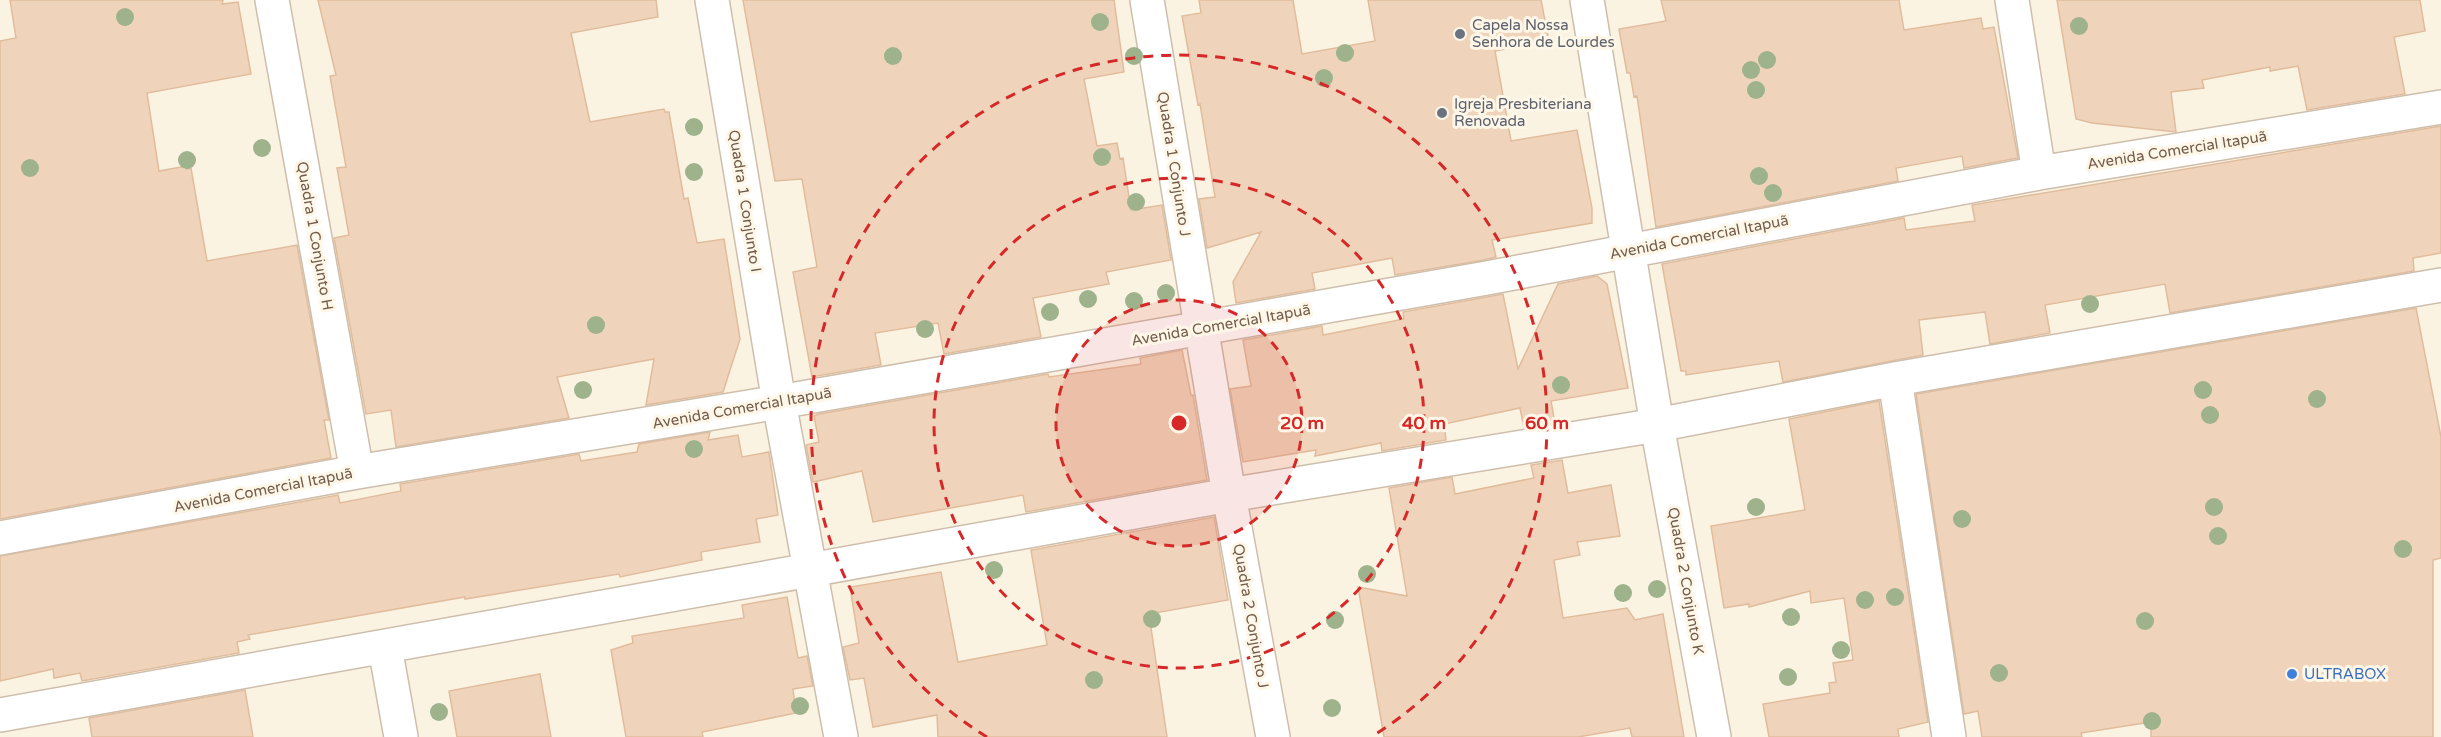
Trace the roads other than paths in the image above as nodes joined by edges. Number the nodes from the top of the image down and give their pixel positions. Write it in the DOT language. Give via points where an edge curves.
graph roads {
  1 [pos="272,0"];
  2 [pos="712,0"];
  3 [pos="1147,0"];
  4 [pos="1587,0"];
  5 [pos="2012,0"];
  6 [pos="2441,107"];
  7 [pos="2039,173"];
  8 [pos="1629,251"];
  9 [pos="2441,285"];
  10 [pos="1202,328"];
  11 [pos="1895,379"];
  12 [pos="779,402"];
  13 [pos="1658,425"];
  14 [pos="357,472"];
  15 [pos="1229,495"];
  16 [pos="0,538"];
  17 [pos="810,570"];
  18 [pos="385,647"];
  19 [pos="0,715"];
  20 [pos="401,737"];
  21 [pos="841,737"];
  22 [pos="1273,737"];
  23 [pos="1714,737"];
  24 [pos="1949,737"];
  1 -- 14 [label="street, Quadra 1 Conjunto H"];
  2 -- 12 [label="street, Quadra 1 Conjunto I"];
  3 -- 10 [label="street, Quadra 1 Conjunto J"];
  4 -- 8 [label="street, Quadra 2 Conjunto K"];
  5 -- 7 [label="street"];
  6 -- 7 [label="street, Avenida Comercial Itapuã"];
  7 -- 8 [label="street, Avenida Comercial Itapuã"];
  8 -- 10 [label="street, Avenida Comercial Itapuã"];
  8 -- 13 [label="street, Quadra 2 Conjunto K"];
  9 -- 11 [label="street"];
  10 -- 12 [label="street, Avenida Comercial Itapuã"];
  10 -- 15 [label="street, Quadra 1 Conjunto J"];
  11 -- 13 [label="street"];
  11 -- 24 [label="street"];
  12 -- 14 [label="street, Avenida Comercial Itapuã"];
  12 -- 17 [label="street, Quadra 1 Conjunto I"];
  13 -- 15 [label="street"];
  13 -- 23 [label="street, Quadra 2 Conjunto K"];
  14 -- 16 [label="street, Avenida Comercial Itapuã"];
  15 -- 17 [label="street"];
  15 -- 22 [label="street, Quadra 2 Conjunto J"];
  17 -- 18 [label="street"];
  17 -- 21 [label="street, Quadra 1 Conjunto I"];
  18 -- 19 [label="street"];
  18 -- 20 [label="street"];
}
